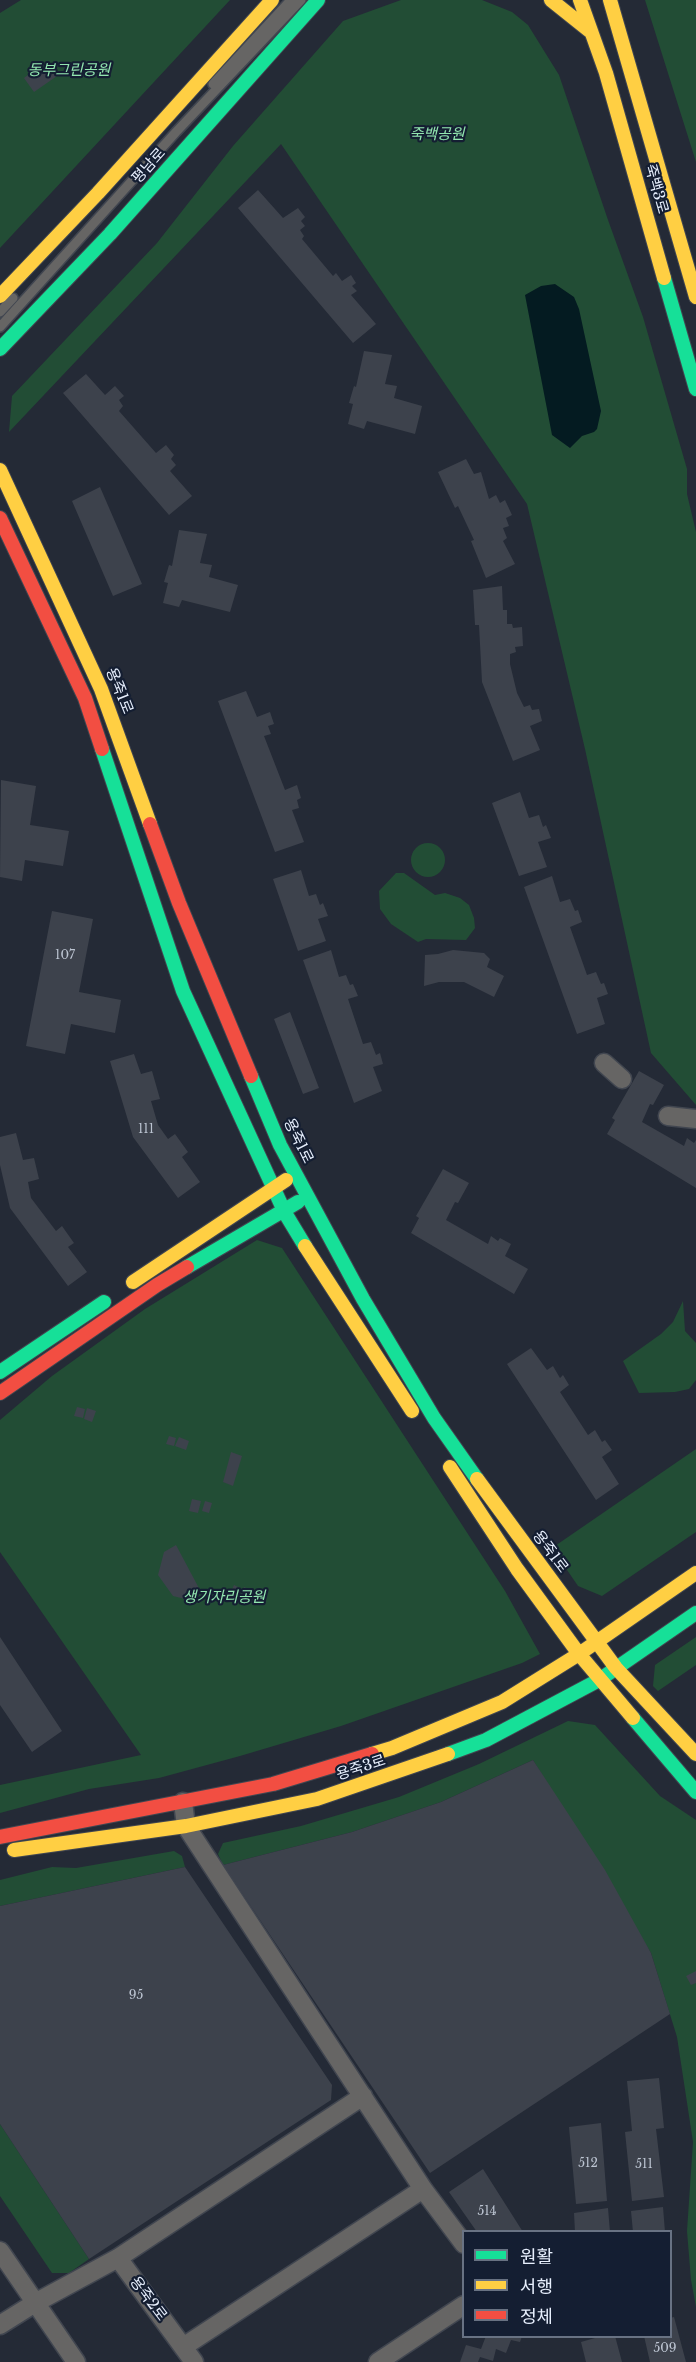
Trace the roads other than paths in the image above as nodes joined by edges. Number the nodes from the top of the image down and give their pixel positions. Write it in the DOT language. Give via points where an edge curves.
graph roads {
  1 [pos="272,0"];
  2 [pos="291,0"];
  3 [pos="301,0"];
  4 [pos="318,0"];
  5 [pos="334,0"];
  6 [pos="551,0"];
  7 [pos="580,0"];
  8 [pos="610,0"];
  9 [pos="291,31"];
  10 [pos="591,32"];
  11 [pos="0,296"];
  12 [pos="696,297"];
  13 [pos="0,312"];
  14 [pos="0,327"];
  15 [pos="0,349"];
  16 [pos="696,389"];
  17 [pos="0,470"];
  18 [pos="0,518"];
  19 [pos="604,1063"];
  20 [pos="622,1078"];
  21 [pos="668,1116"];
  22 [pos="696,1119"];
  23 [pos="295,1173"];
  24 [pos="274,1188"];
  25 [pos="308,1196"];
  26 [pos="284,1210"];
  27 [pos="0,1372"];
  28 [pos="0,1393"];
  29 [pos="422,1425"];
  30 [pos="441,1454"];
  31 [pos="696,1573"];
  32 [pos="696,1613"];
  33 [pos="597,1642"];
  34 [pos="579,1654"];
  35 [pos="616,1668"];
  36 [pos="599,1680"];
  37 [pos="696,1754"];
  38 [pos="696,1792"];
  39 [pos="183,1802"];
  40 [pos="186,1826"];
  41 [pos="0,1837"];
  42 [pos="0,1852"];
  43 [pos="363,2096"];
  44 [pos="423,2189"];
  45 [pos="462,2241"];
  46 [pos="0,2251"];
  47 [pos="118,2258"];
  48 [pos="35,2302"];
  49 [pos="462,2307"];
  50 [pos="0,2325"];
  51 [pos="183,2347"];
  52 [pos="76,2362"];
  53 [pos="194,2362"];
  54 [pos="378,2362"];
  1 -- 11 [label="street, 평남로"];
  2 -- 13 [label="lane"];
  3 -- 14 [label="lane"];
  4 -- 9 [label="street, 평남로"];
  5 -- 9 [label="street"];
  6 -- 10 [label="street"];
  7 -- 10 [label="street, 죽백3로"];
  8 -- 12 [label="street, 죽백3로"];
  9 -- 15 [label="street, 평남로" via="110,234"];
  10 -- 16 [label="street, 죽백3로"];
  17 -- 23 [label="street, 용죽1로" via="101,689 179,903"];
  18 -- 24 [label="street" via="85,698 183,991"];
  19 -- 20 [label="street"];
  21 -- 22 [label="street"];
  23 -- 24 [label="street"];
  23 -- 25 [label="street, 용죽1로"];
  24 -- 26 [label="street"];
  24 -- 27 [label="street"];
  25 -- 26 [label="street"];
  25 -- 33 [label="street, 용죽1로" via="363,1299 435,1418"];
  26 -- 28 [label="street" via="157,1285"];
  26 -- 29 [label="street"];
  30 -- 34 [label="street"];
  31 -- 33 [label="street"];
  32 -- 35 [label="street, 용죽3로"];
  33 -- 34 [label="street"];
  33 -- 35 [label="street, 용죽1로"];
  34 -- 36 [label="street"];
  34 -- 39 [label="street" via="502,1702 392,1748 273,1784"];
  35 -- 36 [label="street, 용죽3로"];
  35 -- 37 [label="street, 용죽1로"];
  36 -- 38 [label="street"];
  36 -- 40 [label="street, 용죽3로" via="486,1740 392,1775 317,1800"];
  39 -- 40 [label="street"];
  39 -- 41 [label="street"];
  40 -- 42 [label="street, 용죽3로"];
  40 -- 43 [label="street"];
  43 -- 44 [label="street"];
  43 -- 47 [label="street"];
  44 -- 45 [label="street"];
  44 -- 51 [label="street"];
  46 -- 48 [label="street"];
  47 -- 48 [label="street"];
  47 -- 51 [label="street, 용죽2로"];
  48 -- 50 [label="street"];
  48 -- 52 [label="street"];
  49 -- 54 [label="street"];
  51 -- 53 [label="street, 용죽2로"];
}
